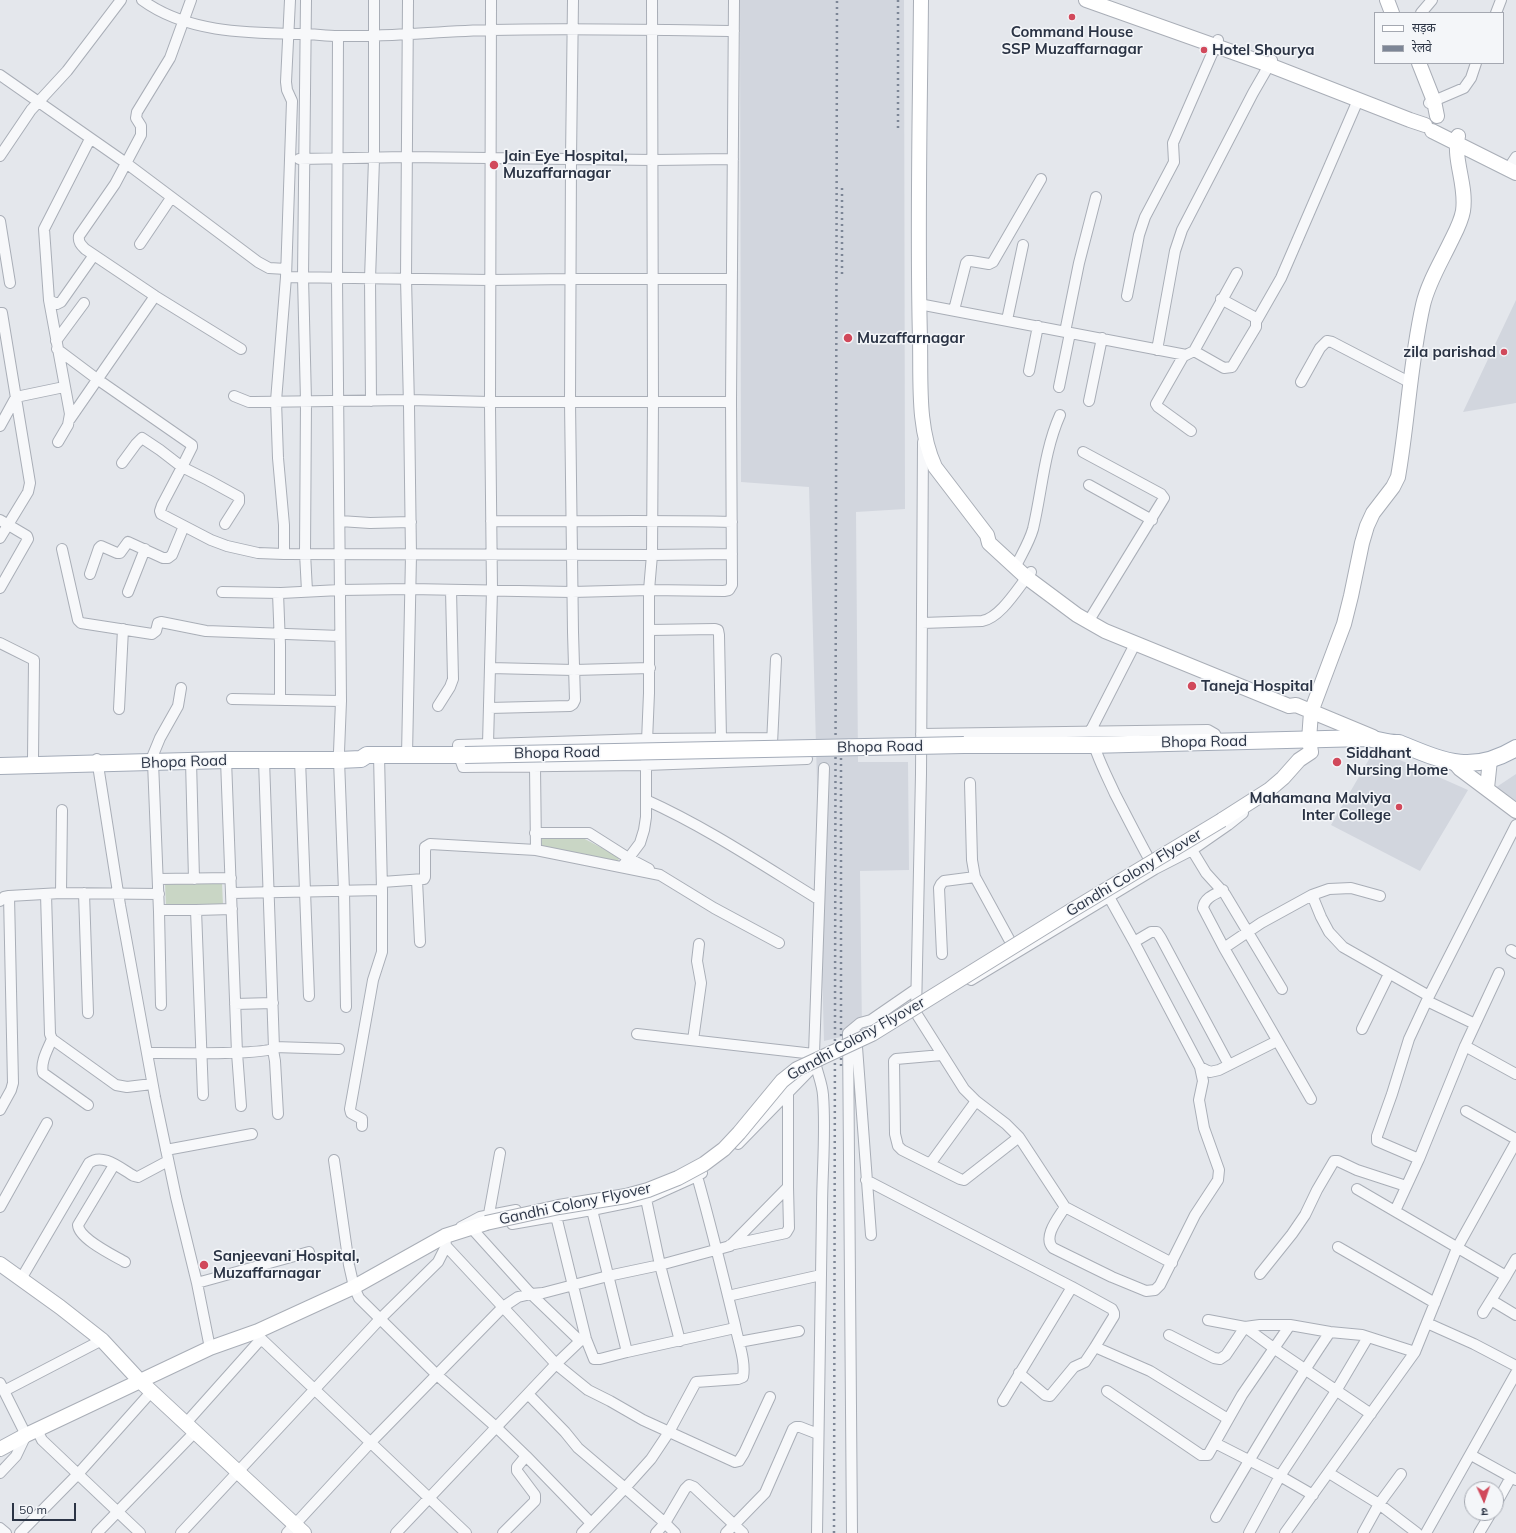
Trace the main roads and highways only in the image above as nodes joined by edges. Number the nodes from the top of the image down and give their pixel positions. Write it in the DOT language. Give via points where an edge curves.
graph roads {
  1 [pos="1516,748"];
  2 [pos="1516,755"];
  3 [pos="339,756"];
  4 [pos="0,758"];
  5 [pos="153,759"];
  6 [pos="97,760"];
  7 [pos="1490,763"];
  8 [pos="0,766"];
  1 -- 7 [label="main road"];
  2 -- 7 [label="main road"];
  3 -- 5 [label="main road, Bhopa Road"];
  3 -- 5 [label="main road, Bhopa Road" via="300,760"];
  3 -- 7 [label="main road, Bhopa Road, bridge" via="361,759 373,755 462,756 964,745 1092,738 1310,746 1345,738 1377,739 1399,744 1457,766"];
  4 -- 6 [label="main road, Bhopa Road"];
  5 -- 6 [label="main road, Bhopa Road"];
  6 -- 8 [label="main road, Bhopa Road"];
}
